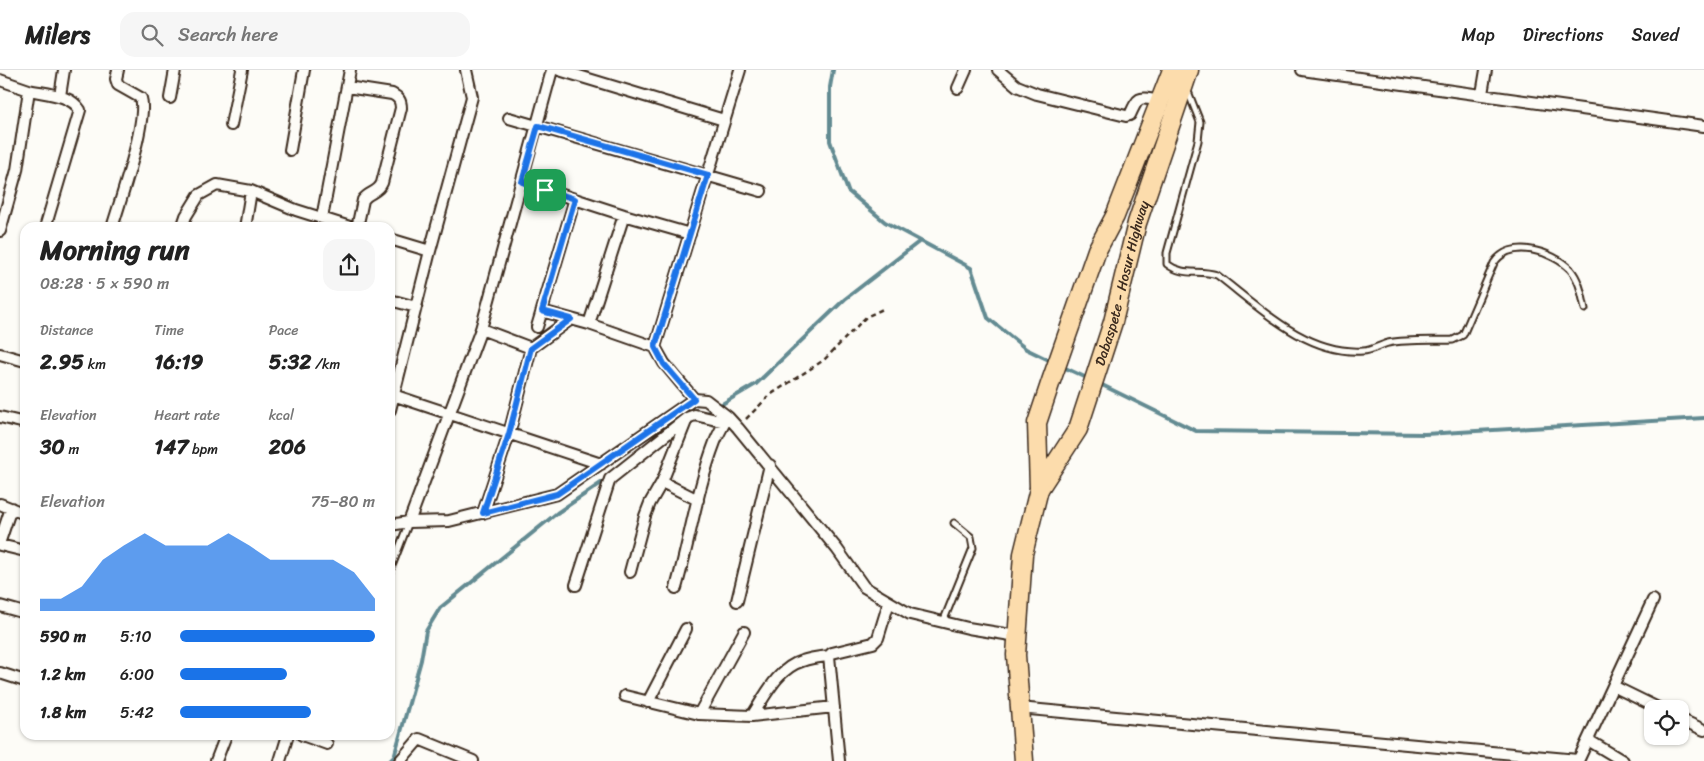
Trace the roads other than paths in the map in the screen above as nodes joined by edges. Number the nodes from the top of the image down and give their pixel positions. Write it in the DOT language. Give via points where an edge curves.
graph roads {
  1 [pos="64,70"];
  2 [pos="118,70"];
  3 [pos="175,70"];
  4 [pos="242,70"];
  5 [pos="304,70"];
  6 [pos="350,70"];
  7 [pos="466,70"];
  8 [pos="552,70"];
  9 [pos="559,70"];
  10 [pos="740,70"];
  11 [pos="966,70"];
  12 [pos="998,70"];
  13 [pos="1302,70"];
  14 [pos="1486,70"];
  15 [pos="1182,74"];
  16 [pos="0,80"];
  17 [pos="347,87"];
  18 [pos="958,88"];
  19 [pos="29,90"];
  20 [pos="1482,94"];
  21 [pos="60,96"];
  22 [pos="170,98"];
  23 [pos="1160,101"];
  24 [pos="510,118"];
  25 [pos="724,120"];
  26 [pos="231,125"];
  27 [pos="538,126"];
  28 [pos="1704,126"];
  29 [pos="290,150"];
  30 [pos="708,175"];
  31 [pos="522,182"];
  32 [pos="251,190"];
  33 [pos="761,191"];
  34 [pos="575,199"];
  35 [pos="624,215"];
  36 [pos="1115,216"];
  37 [pos="322,218"];
  38 [pos="47,222"];
  39 [pos="114,222"];
  40 [pos="184,222"];
  41 [pos="246,222"];
  42 [pos="335,222"];
  43 [pos="357,222"];
  44 [pos="1137,223"];
  45 [pos="0,231"];
  46 [pos="690,234"];
  47 [pos="395,240"];
  48 [pos="430,251"];
  49 [pos="395,301"];
  50 [pos="416,307"];
  51 [pos="1585,309"];
  52 [pos="542,311"];
  53 [pos="571,319"];
  54 [pos="589,324"];
  55 [pos="537,327"];
  56 [pos="481,329"];
  57 [pos="655,347"];
  58 [pos="531,348"];
  59 [pos="0,354"];
  60 [pos="20,360"];
  61 [pos="395,384"];
  62 [pos="395,396"];
  63 [pos="694,399"];
  64 [pos="449,414"];
  65 [pos="0,417"];
  66 [pos="687,418"];
  67 [pos="726,418"];
  68 [pos="20,422"];
  69 [pos="509,434"];
  70 [pos="601,464"];
  71 [pos="770,465"];
  72 [pos="662,482"];
  73 [pos="1039,489"];
  74 [pos="698,500"];
  75 [pos="0,504"];
  76 [pos="11,508"];
  77 [pos="20,512"];
  78 [pos="483,513"];
  79 [pos="409,522"];
  80 [pos="954,523"];
  81 [pos="395,524"];
  82 [pos="0,541"];
  83 [pos="0,545"];
  84 [pos="20,550"];
  85 [pos="395,558"];
  86 [pos="630,572"];
  87 [pos="576,585"];
  88 [pos="676,588"];
  89 [pos="1653,600"];
  90 [pos="737,601"];
  91 [pos="889,602"];
  92 [pos="0,606"];
  93 [pos="20,612"];
  94 [pos="943,622"];
  95 [pos="686,629"];
  96 [pos="744,632"];
  97 [pos="1017,636"];
  98 [pos="829,656"];
  99 [pos="0,673"];
  100 [pos="20,679"];
  101 [pos="1613,686"];
  102 [pos="625,696"];
  103 [pos="1644,701"];
  104 [pos="648,702"];
  105 [pos="834,707"];
  106 [pos="1019,708"];
  107 [pos="699,714"];
  108 [pos="752,716"];
  109 [pos="1689,723"];
  110 [pos="1704,730"];
  111 [pos="224,740"];
  112 [pos="286,740"];
  113 [pos="316,740"];
  114 [pos="1588,740"];
  115 [pos="327,744"];
  116 [pos="1578,760"];
  117 [pos="216,761"];
  118 [pos="280,761"];
  119 [pos="400,761"];
  120 [pos="473,761"];
  121 [pos="839,761"];
  122 [pos="1024,761"];
  123 [pos="1623,761"];
  1 -- 21 [label="street"];
  2 -- 39 [label="street" via="118,85 140,98 143,111"];
  3 -- 22 [label="street"];
  4 -- 26 [label="street"];
  5 -- 29 [label="street"];
  6 -- 17 [label="street"];
  7 -- 48 [label="street" via="472,96"];
  8 -- 27 [label="street"];
  9 -- 25 [label="street"];
  10 -- 25 [label="street"];
  11 -- 18 [label="street"];
  12 -- 23 [label="street" via="1018,86 1037,94 1126,116 1130,115 1140,98"];
  13 -- 20 [label="street"];
  14 -- 20 [label="street"];
  15 -- 23 [label="highway, Dabaspete - Hosur Highway"];
  15 -- 44 [label="highway, Dabaspete - Hosur Highway"];
  15 -- 51 [label="lane" via="1200,122 1198,141 1166,253 1167,264 1176,271 1217,276 1294,334 1338,351 1365,351 1388,343 1453,340 1463,335 1494,263 1506,251 1541,252 1558,260 1571,270 1580,285"];
  16 -- 19 [label="street"];
  17 -- 37 [label="street"];
  17 -- 43 [label="street" via="392,94 401,102 382,183 378,191 365,196"];
  19 -- 21 [label="street"];
  19 -- 45 [label="street" via="17,170"];
  20 -- 28 [label="street"];
  21 -- 38 [label="street" via="80,110"];
  23 -- 36 [label="highway, Dabaspete - Hosur Highway"];
  24 -- 27 [label="street"];
  25 -- 30 [label="street"];
  27 -- 30 [label="street"];
  27 -- 31 [label="street"];
  30 -- 33 [label="street"];
  30 -- 46 [label="street"];
  31 -- 34 [label="street"];
  31 -- 56 [label="street"];
  32 -- 37 [label="street"];
  32 -- 40 [label="street" via="217,185 198,196"];
  32 -- 41 [label="street"];
  34 -- 35 [label="street"];
  34 -- 52 [label="street"];
  35 -- 46 [label="street"];
  35 -- 54 [label="street"];
  36 -- 44 [label="highway"];
  36 -- 73 [label="highway, Dabaspete - Hosur Highway" via="1098,250 1037,423"];
  37 -- 42 [label="street"];
  44 -- 73 [label="highway, Dabaspete - Hosur Highway" via="1113,322 1078,429"];
  46 -- 57 [label="street"];
  47 -- 48 [label="street"];
  48 -- 50 [label="street"];
  49 -- 50 [label="street"];
  50 -- 61 [label="street"];
  52 -- 53 [label="street"];
  52 -- 55 [label="street"];
  53 -- 54 [label="street"];
  53 -- 58 [label="street"];
  54 -- 57 [label="street"];
  56 -- 58 [label="street"];
  56 -- 64 [label="street"];
  57 -- 63 [label="street" via="664,364"];
  58 -- 69 [label="street"];
  59 -- 60 [label="street"];
  62 -- 64 [label="street"];
  63 -- 67 [label="street" via="706,400"];
  63 -- 70 [label="street"];
  64 -- 69 [label="street"];
  64 -- 79 [label="street"];
  65 -- 68 [label="street"];
  66 -- 67 [label="street"];
  66 -- 72 [label="street"];
  66 -- 87 [label="street" via="610,479"];
  67 -- 71 [label="street"];
  67 -- 74 [label="street" via="713,447"];
  69 -- 70 [label="street"];
  69 -- 78 [label="street"];
  70 -- 78 [label="street" via="557,494"];
  71 -- 90 [label="street"];
  71 -- 91 [label="street" via="864,587"];
  72 -- 74 [label="street"];
  72 -- 86 [label="street" via="645,516"];
  73 -- 97 [label="highway, Dabaspete - Hosur Highway" via="1023,554"];
  74 -- 88 [label="street"];
  75 -- 76 [label="street"];
  76 -- 77 [label="street"];
  76 -- 82 [label="street"];
  78 -- 79 [label="street" via="449,521"];
  79 -- 81 [label="street"];
  79 -- 85 [label="lane"];
  80 -- 94 [label="lane" via="971,537 974,548"];
  83 -- 84 [label="street"];
  89 -- 101 [label="street"];
  91 -- 94 [label="street" via="910,614"];
  91 -- 98 [label="street" via="878,638"];
  92 -- 93 [label="street"];
  94 -- 97 [label="street"];
  95 -- 104 [label="street"];
  96 -- 107 [label="street"];
  97 -- 106 [label="highway, Dabaspete - Hosur Highway"];
  98 -- 105 [label="street"];
  98 -- 108 [label="street" via="800,661 785,670"];
  99 -- 100 [label="street"];
  101 -- 103 [label="street"];
  101 -- 114 [label="street"];
  102 -- 104 [label="street"];
  104 -- 107 [label="street"];
  105 -- 108 [label="street"];
  105 -- 121 [label="street"];
  106 -- 116 [label="street"];
  106 -- 122 [label="highway, Dabaspete - Hosur Highway"];
  107 -- 108 [label="street"];
  109 -- 110 [label="street"];
  111 -- 117 [label="street"];
  112 -- 118 [label="street"];
  113 -- 115 [label="street"];
  114 -- 116 [label="street"];
  114 -- 123 [label="street"];
  119 -- 120 [label="street" via="420,739"];
}
